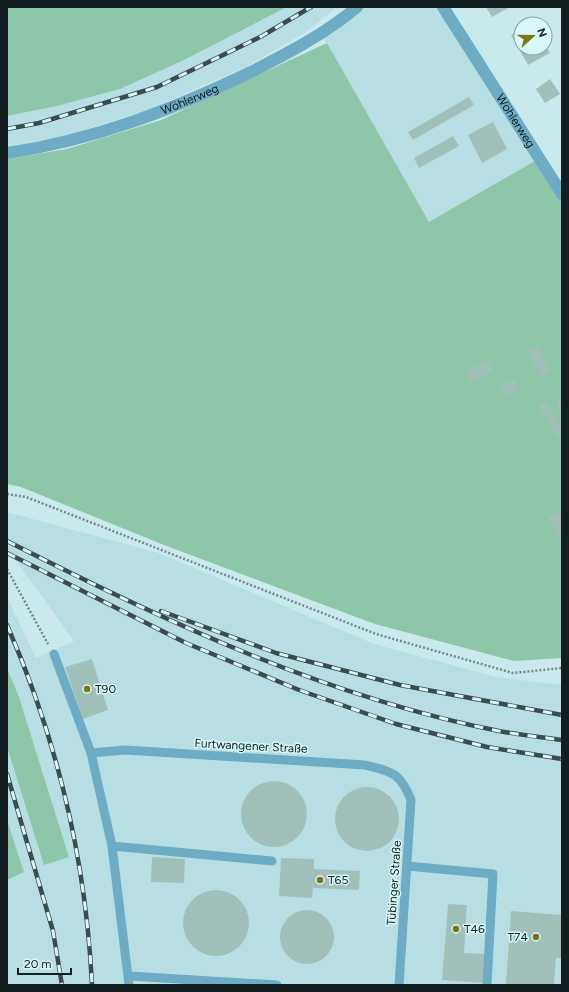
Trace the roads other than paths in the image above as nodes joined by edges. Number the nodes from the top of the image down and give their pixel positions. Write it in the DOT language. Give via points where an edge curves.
graph roads {
  1 [pos="357,7"];
  2 [pos="443,7"];
  3 [pos="7,153"];
  4 [pos="562,194"];
  5 [pos="54,654"];
  6 [pos="91,753"];
  7 [pos="405,784"];
  8 [pos="112,846"];
  9 [pos="272,861"];
  10 [pos="407,866"];
  11 [pos="129,981"];
  12 [pos="277,985"];
  13 [pos="399,985"];
  14 [pos="487,985"];
  1 -- 3 [label="street, Wöhlerweg" via="334,25 289,52 154,115 66,143"];
  2 -- 4 [label="street, Wöhlerweg"];
  5 -- 6 [label="lane"];
  6 -- 7 [label="lane, Furtwangener Straße" via="125,750 366,764 392,772"];
  6 -- 8 [label="lane"];
  7 -- 10 [label="lane, Tübinger Straße" via="411,800"];
  8 -- 9 [label="lane"];
  8 -- 11 [label="lane"];
  10 -- 13 [label="lane, Tübinger Straße"];
  10 -- 14 [label="lane" via="493,874"];
  11 -- 12 [label="lane"];
}
